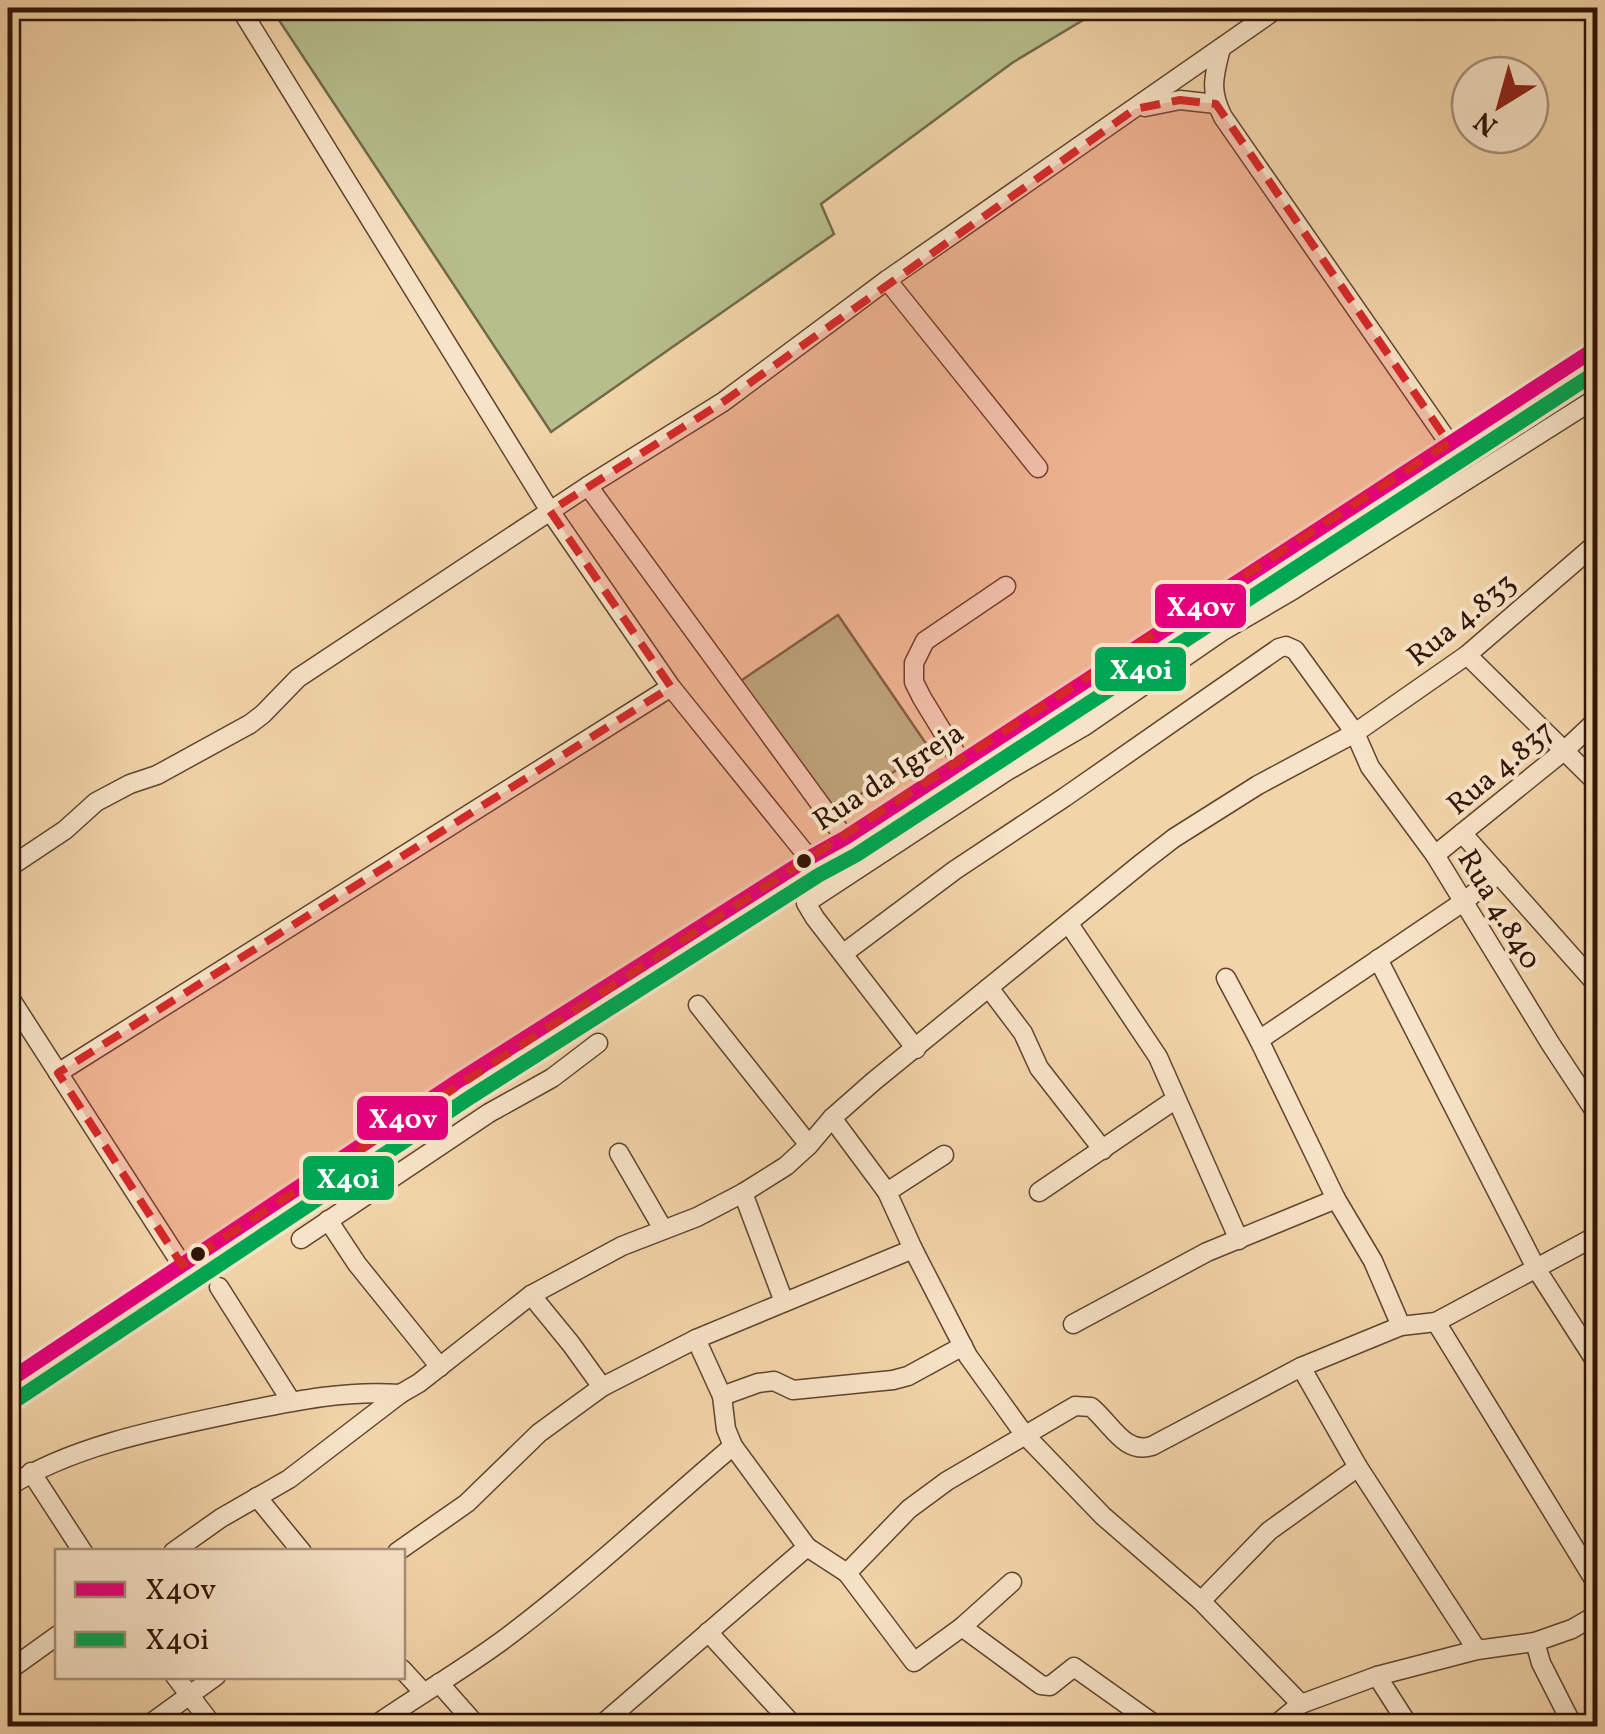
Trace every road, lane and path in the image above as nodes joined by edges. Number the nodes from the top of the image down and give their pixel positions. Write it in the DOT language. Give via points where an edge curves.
graph roads {
  1 [pos="13,8"];
  2 [pos="240,8"];
  3 [pos="1278,8"];
  4 [pos="8,14"];
  5 [pos="1221,48"];
  6 [pos="1216,104"];
  7 [pos="1135,109"];
  8 [pos="887,280"];
  9 [pos="1598,347"];
  10 [pos="1598,397"];
  11 [pos="1449,443"];
  12 [pos="1038,468"];
  13 [pos="588,486"];
  14 [pos="550,511"];
  15 [pos="1595,550"];
  16 [pos="1006,586"];
  17 [pos="1467,655"];
  18 [pos="672,687"];
  19 [pos="1598,719"];
  20 [pos="1354,733"];
  21 [pos="1565,750"];
  22 [pos="962,762"];
  23 [pos="1598,784"];
  24 [pos="1462,833"];
  25 [pos="845,838"];
  26 [pos="1435,855"];
  27 [pos="810,858"];
  28 [pos="8,868"];
  29 [pos="1498,874"];
  30 [pos="1463,902"];
  31 [pos="1069,924"];
  32 [pos="844,953"];
  33 [pos="1378,959"];
  34 [pos="1226,978"];
  35 [pos="1598,986"];
  36 [pos="989,988"];
  37 [pos="8,995"];
  38 [pos="698,1005"];
  39 [pos="1260,1040"];
  40 [pos="598,1043"];
  41 [pos="916,1049"];
  42 [pos="58,1072"];
  43 [pos="1176,1099"];
  44 [pos="1598,1116"];
  45 [pos="832,1118"];
  46 [pos="809,1145"];
  47 [pos="1103,1150"];
  48 [pos="619,1153"];
  49 [pos="944,1154"];
  50 [pos="887,1192"];
  51 [pos="1040,1192"];
  52 [pos="742,1194"];
  53 [pos="1336,1199"];
  54 [pos="328,1220"];
  55 [pos="663,1229"];
  56 [pos="1598,1236"];
  57 [pos="301,1239"];
  58 [pos="1239,1240"];
  59 [pos="912,1250"];
  60 [pos="182,1265"];
  61 [pos="1536,1270"];
  62 [pos="219,1287"];
  63 [pos="531,1295"];
  64 [pos="784,1302"];
  65 [pos="1436,1322"];
  66 [pos="1073,1324"];
  67 [pos="1401,1326"];
  68 [pos="696,1339"];
  69 [pos="962,1346"];
  70 [pos="1598,1365"];
  71 [pos="440,1366"];
  72 [pos="1301,1367"];
  73 [pos="8,1381"];
  74 [pos="602,1387"];
  75 [pos="400,1394"];
  76 [pos="722,1396"];
  77 [pos="291,1402"];
  78 [pos="1024,1434"];
  79 [pos="732,1446"];
  80 [pos="1358,1467"];
  81 [pos="31,1472"];
  82 [pos="8,1488"];
  83 [pos="257,1497"];
  84 [pos="807,1548"];
  85 [pos="81,1549"];
  86 [pos="177,1549"];
  87 [pos="300,1549"];
  88 [pos="401,1549"];
  89 [pos="847,1573"];
  90 [pos="1012,1582"];
  91 [pos="1598,1586"];
  92 [pos="1201,1601"];
  93 [pos="1598,1614"];
  94 [pos="962,1627"];
  95 [pos="708,1632"];
  96 [pos="55,1637"];
  97 [pos="1535,1642"];
  98 [pos="1477,1650"];
  99 [pos="405,1670"];
  100 [pos="8,1672"];
  101 [pos="1377,1676"];
  102 [pos="177,1679"];
  103 [pos="212,1679"];
  104 [pos="431,1687"];
  105 [pos="190,1695"];
  106 [pos="1290,1718"];
  107 [pos="147,1726"];
  108 [pos="213,1726"];
  109 [pos="374,1726"];
  110 [pos="476,1726"];
  111 [pos="600,1726"];
  112 [pos="794,1726"];
  113 [pos="1158,1726"];
  114 [pos="1409,1726"];
  115 [pos="1573,1726"];
  1 -- 4 [label="street"];
  2 -- 14 [label="street"];
  3 -- 5 [label="street"];
  5 -- 6 [label="street"];
  5 -- 7 [label="street"];
  6 -- 7 [label="street" via="1180,100"];
  6 -- 11 [label="street"];
  7 -- 8 [label="street"];
  8 -- 12 [label="street"];
  8 -- 13 [label="street" via="723,402"];
  9 -- 11 [label="street, Rua da Igreja"];
  10 -- 32 [label="street, Rua da Igreja" via="806,902"];
  11 -- 22 [label="street, Rua da Igreja"];
  13 -- 14 [label="street"];
  13 -- 25 [label="street"];
  14 -- 18 [label="street"];
  14 -- 28 [label="street" via="298,678 250,724 96,802"];
  15 -- 17 [label="street, Rua 4.833"];
  16 -- 22 [label="street" via="925,641 914,664 914,682"];
  17 -- 20 [label="street, Rua 4.833"];
  17 -- 21 [label="street"];
  18 -- 27 [label="street"];
  18 -- 42 [label="street"];
  19 -- 21 [label="street, Rua 4.837"];
  20 -- 26 [label="street, Rua 4.840"];
  20 -- 31 [label="street, Rua 4.833" via="1174,838"];
  20 -- 32 [label="street, Rua 4.840" via="1295,650 1279,648"];
  21 -- 23 [label="street"];
  21 -- 24 [label="street, Rua 4.837"];
  22 -- 25 [label="street, Rua da Igreja"];
  24 -- 26 [label="street, Rua 4.837"];
  24 -- 29 [label="street"];
  25 -- 27 [label="street, Rua da Igreja"];
  26 -- 30 [label="street, Rua 4.840"];
  27 -- 60 [label="street, Rua da Igreja"];
  29 -- 30 [label="street"];
  29 -- 35 [label="street"];
  30 -- 33 [label="street"];
  30 -- 44 [label="street, Rua 4.840"];
  31 -- 36 [label="street, Rua 4.833"];
  31 -- 43 [label="street" via="1158,1057"];
  32 -- 41 [label="street"];
  33 -- 39 [label="street"];
  33 -- 61 [label="street"];
  34 -- 39 [label="street"];
  36 -- 41 [label="street, Rua 4.833"];
  36 -- 47 [label="street" via="1039,1068"];
  37 -- 42 [label="street"];
  38 -- 46 [label="street"];
  39 -- 53 [label="street"];
  40 -- 54 [label="street"];
  41 -- 45 [label="street, Rua 4.833"];
  42 -- 60 [label="street"];
  43 -- 47 [label="street"];
  43 -- 58 [label="street"];
  45 -- 46 [label="street, Rua 4.833"];
  45 -- 50 [label="street"];
  46 -- 52 [label="street, Rua 4.833"];
  47 -- 51 [label="street"];
  48 -- 55 [label="street"];
  49 -- 50 [label="street"];
  50 -- 59 [label="street"];
  52 -- 55 [label="street, Rua 4.833"];
  52 -- 64 [label="street"];
  53 -- 58 [label="street"];
  53 -- 67 [label="street"];
  54 -- 57 [label="street"];
  54 -- 71 [label="street"];
  55 -- 63 [label="street, Rua 4.833"];
  56 -- 61 [label="street"];
  58 -- 66 [label="street"];
  59 -- 64 [label="street"];
  59 -- 69 [label="street"];
  60 -- 73 [label="street, Rua da Igreja"];
  61 -- 65 [label="street"];
  61 -- 70 [label="street"];
  62 -- 77 [label="street"];
  63 -- 71 [label="street, Rua 4.833"];
  63 -- 74 [label="street"];
  64 -- 68 [label="street"];
  65 -- 67 [label="street"];
  65 -- 91 [label="street"];
  67 -- 72 [label="street"];
  68 -- 74 [label="street"];
  68 -- 76 [label="street"];
  69 -- 76 [label="street" via="893,1380 793,1390 774,1381"];
  69 -- 78 [label="street"];
  71 -- 75 [label="street, Rua 4.833"];
  72 -- 78 [label="street" via="1141,1449 1086,1406"];
  72 -- 80 [label="street"];
  74 -- 88 [label="street" via="539,1432 467,1503"];
  75 -- 77 [label="street"];
  75 -- 83 [label="street, Rua 4.833"];
  76 -- 79 [label="street"];
  77 -- 81 [label="street" via="120,1441"];
  78 -- 89 [label="street" via="909,1509"];
  78 -- 92 [label="street" via="1103,1516"];
  79 -- 84 [label="street"];
  79 -- 104 [label="street" via="600,1564 491,1650"];
  80 -- 92 [label="street" via="1268,1531"];
  80 -- 98 [label="street"];
  81 -- 82 [label="street"];
  81 -- 85 [label="street"];
  83 -- 86 [label="street, Rua 4.833"];
  83 -- 87 [label="street"];
  84 -- 89 [label="street"];
  84 -- 95 [label="street"];
  89 -- 94 [label="street" via="914,1662"];
  90 -- 94 [label="street"];
  92 -- 106 [label="street"];
  93 -- 97 [label="street"];
  94 -- 113 [label="street" via="1041,1685 1050,1686 1074,1667"];
  95 -- 111 [label="street"];
  95 -- 112 [label="street"];
  96 -- 100 [label="street"];
  97 -- 98 [label="street"];
  97 -- 115 [label="street"];
  98 -- 101 [label="street"];
  99 -- 104 [label="street"];
  101 -- 106 [label="street"];
  101 -- 114 [label="street"];
  102 -- 105 [label="street"];
  103 -- 105 [label="street"];
  104 -- 109 [label="street"];
  104 -- 110 [label="street"];
  105 -- 107 [label="street"];
  105 -- 108 [label="street"];
}
